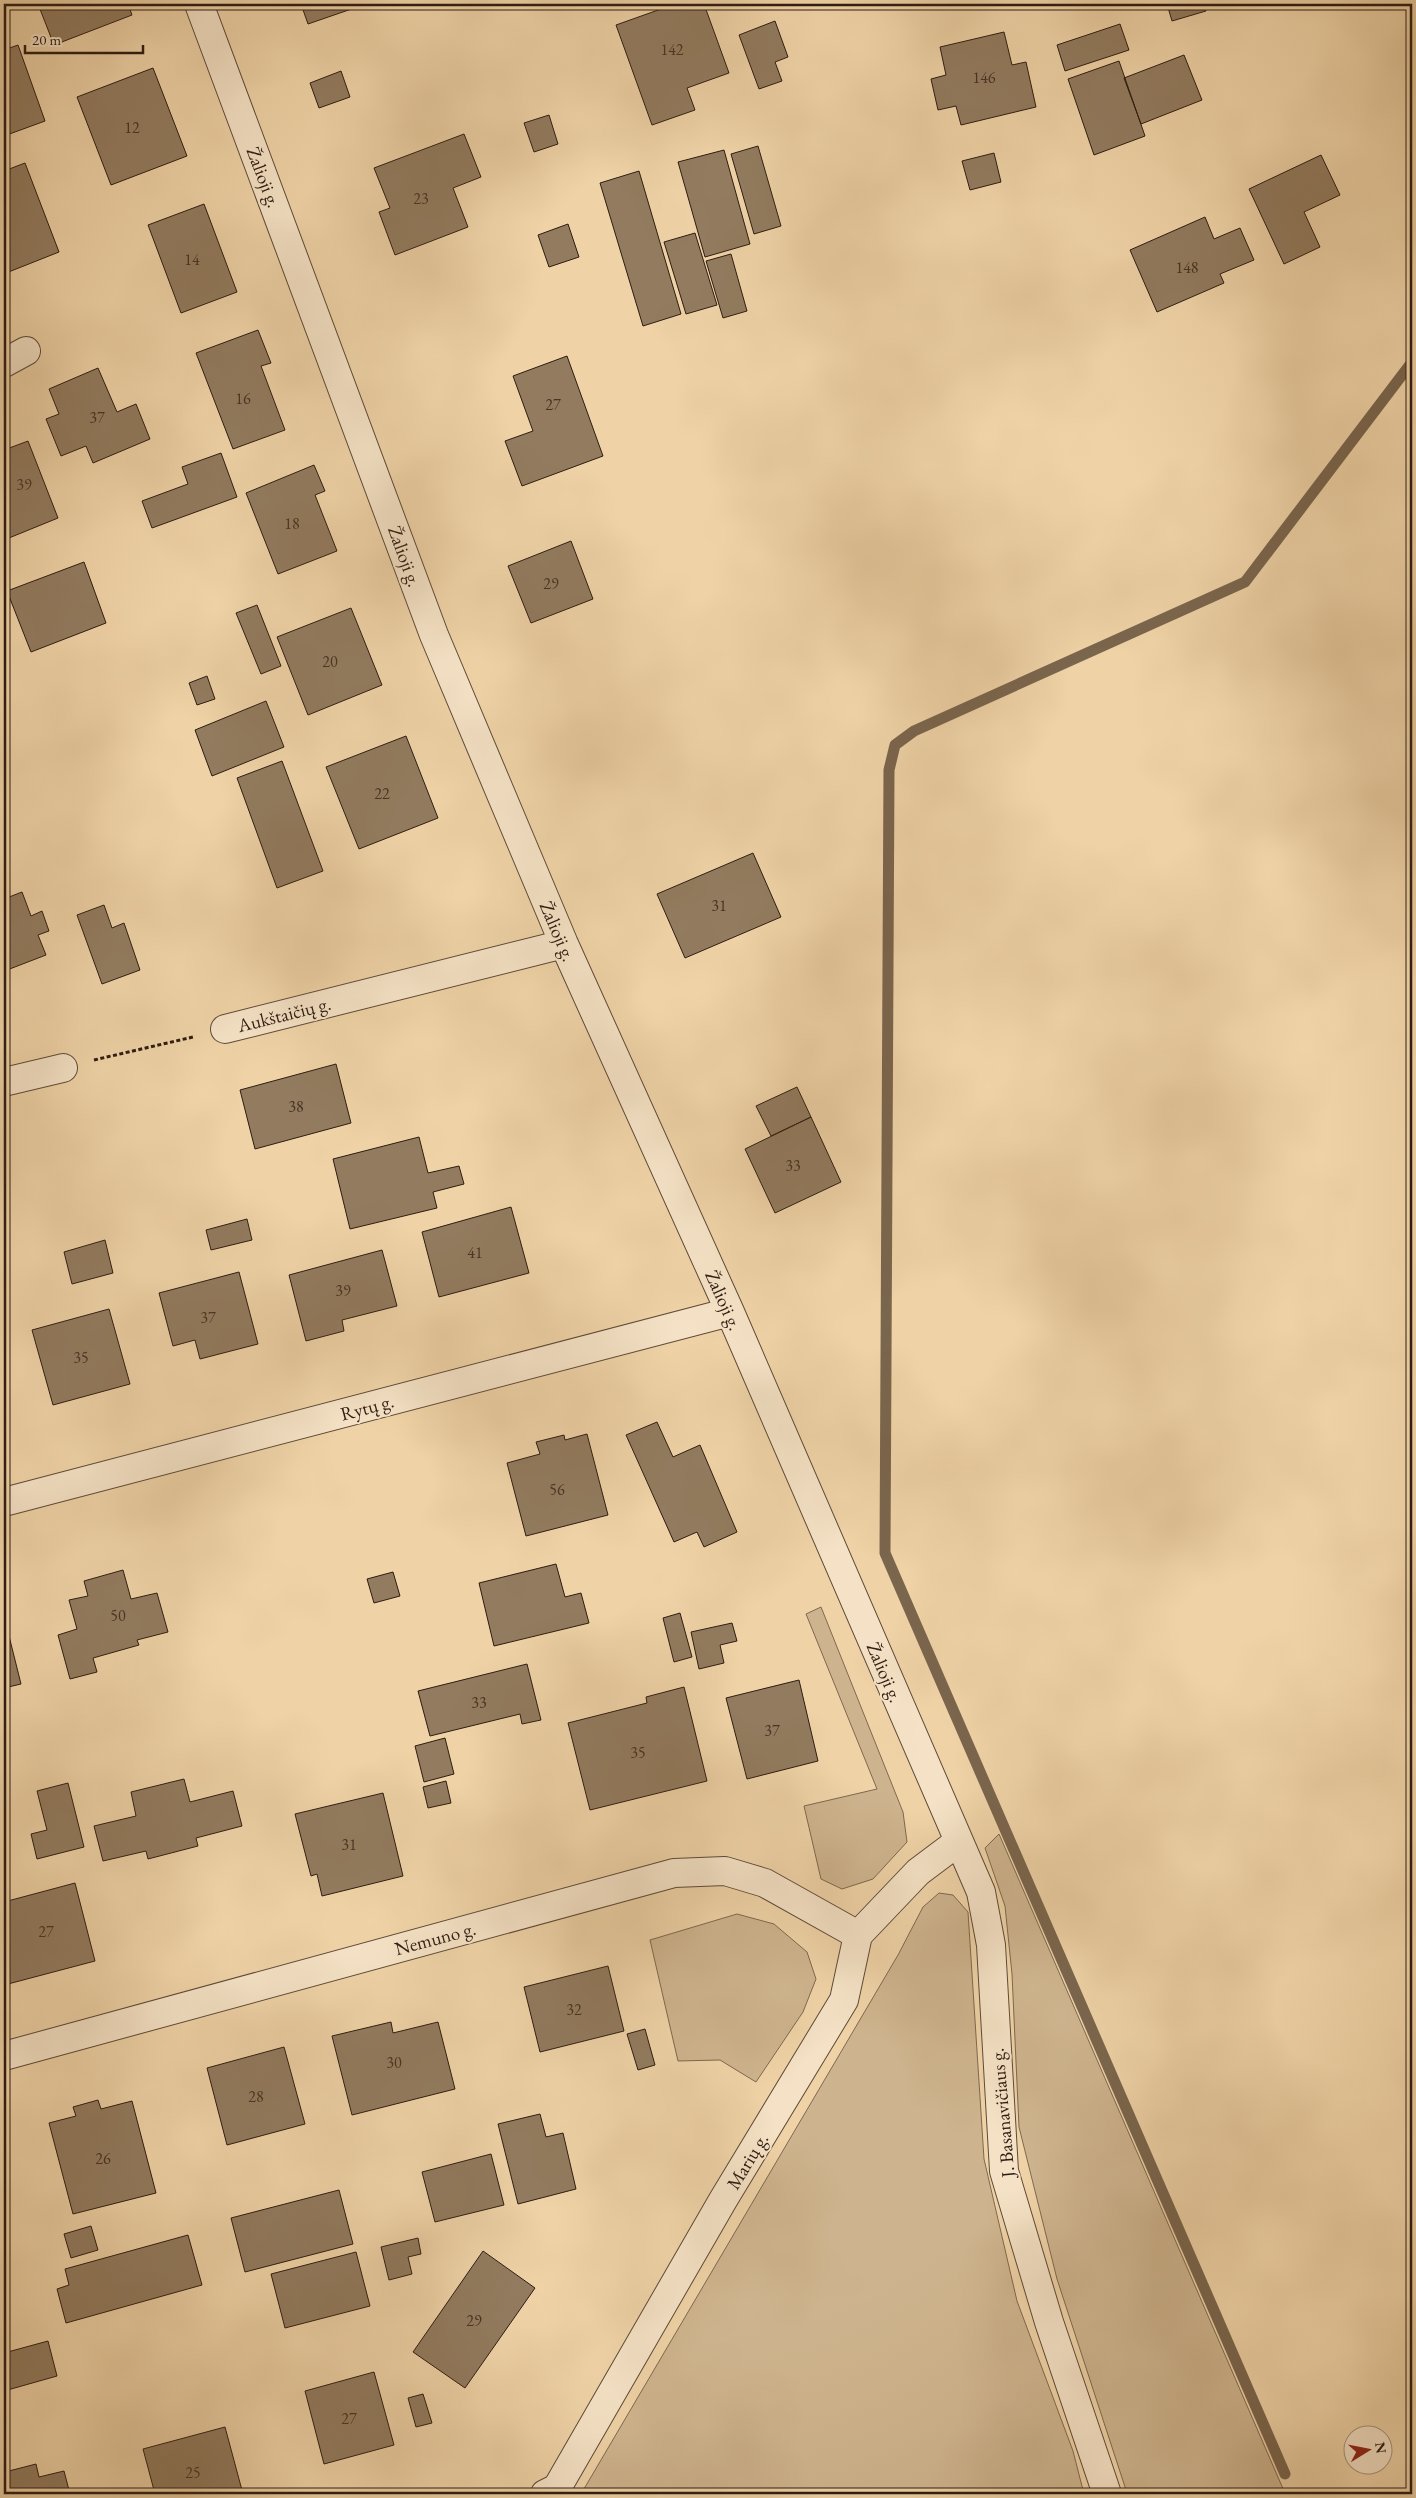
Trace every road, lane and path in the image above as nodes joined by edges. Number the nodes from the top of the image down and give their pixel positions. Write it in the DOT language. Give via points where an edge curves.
graph roads {
  1 [pos="199,4"];
  2 [pos="564,944"];
  3 [pos="225,1029"];
  4 [pos="63,1068"];
  5 [pos="4,1082"];
  6 [pos="730,1312"];
  7 [pos="4,1502"];
  8 [pos="958,1842"];
  9 [pos="858,1935"];
  10 [pos="4,2056"];
  11 [pos="545,2494"];
  12 [pos="1107,2494"];
  1 -- 2 [label="street, Žalioji g." via="434,635"];
  2 -- 3 [label="street, Aukštaičių g."];
  2 -- 6 [label="street, Žalioji g."];
  3 -- 4 [label="path, Aukštaičių g."];
  4 -- 5 [label="street"];
  6 -- 7 [label="street, Rytų g."];
  6 -- 8 [label="street, Žalioji g."];
  8 -- 9 [label="street" via="918,1872"];
  8 -- 12 [label="street, J. Basanavičiaus g." via="980,1892 991,1945 1004,2171 1049,2322"];
  9 -- 10 [label="street, Nemuno g." via="765,1882 725,1871 674,1873"];
  9 -- 11 [label="street, Marių g." via="844,2000 723,2200 557,2488"];
}
